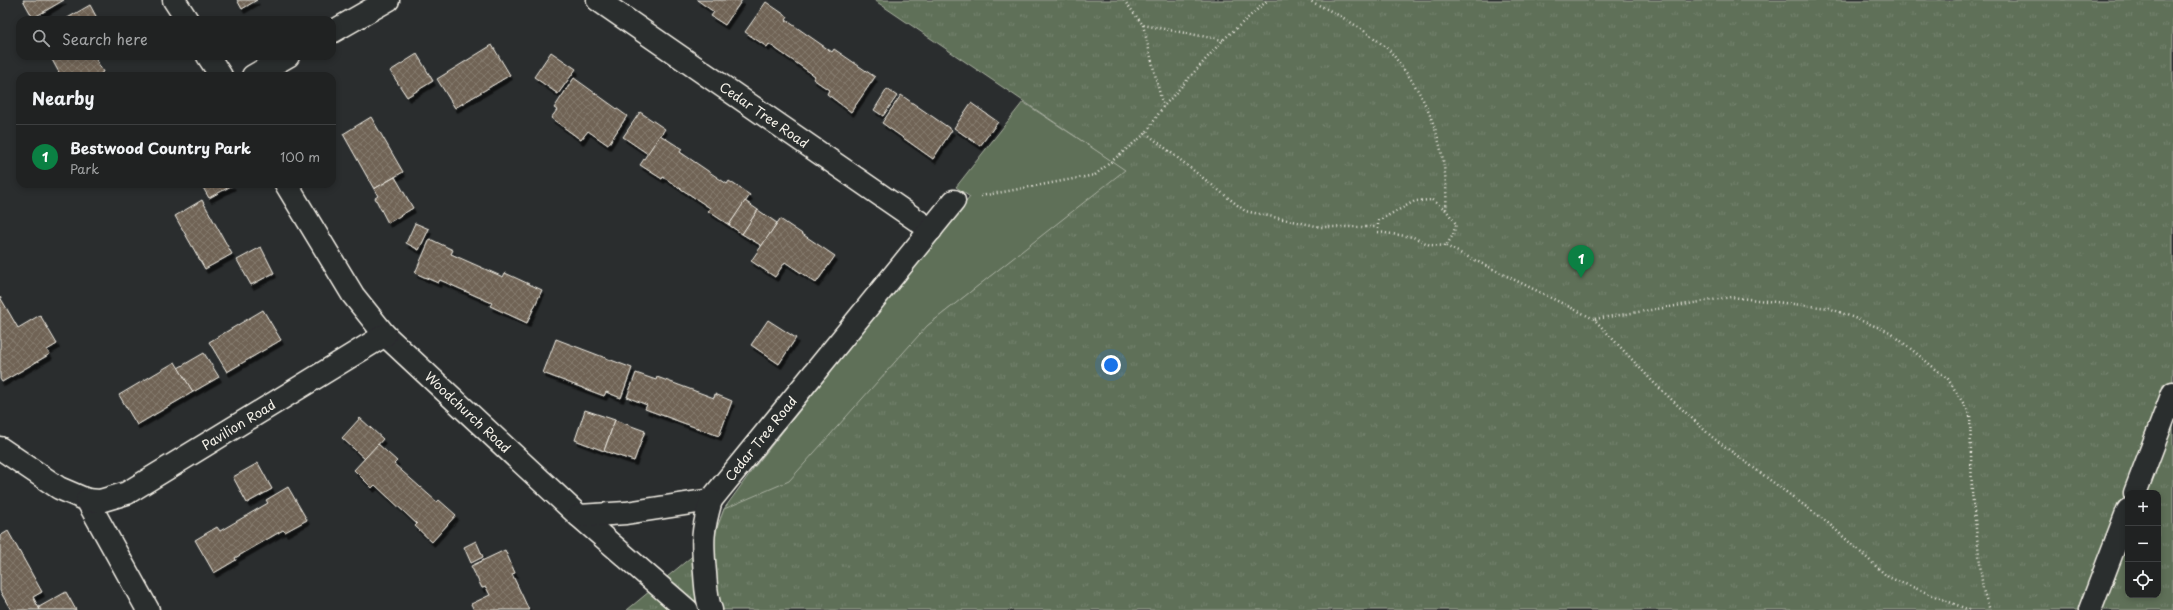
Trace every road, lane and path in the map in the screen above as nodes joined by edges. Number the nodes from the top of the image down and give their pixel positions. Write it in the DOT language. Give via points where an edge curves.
graph roads {
  1 [pos="174,0"];
  2 [pos="388,0"];
  3 [pos="598,0"];
  4 [pos="1124,0"];
  5 [pos="1268,0"];
  6 [pos="1308,0"];
  7 [pos="184,16"];
  8 [pos="1143,25"];
  9 [pos="336,30"];
  10 [pos="1223,40"];
  11 [pos="211,60"];
  12 [pos="281,60"];
  13 [pos="218,72"];
  14 [pos="260,72"];
  15 [pos="1163,107"];
  16 [pos="1146,133"];
  17 [pos="288,188"];
  18 [pos="954,201"];
  19 [pos="1446,210"];
  20 [pos="1377,227"];
  21 [pos="931,230"];
  22 [pos="1446,246"];
  23 [pos="1594,319"];
  24 [pos="385,335"];
  25 [pos="2173,392"];
  26 [pos="0,448"];
  27 [pos="2135,490"];
  28 [pos="87,500"];
  29 [pos="711,500"];
  30 [pos="579,516"];
  31 [pos="2125,518"];
  32 [pos="148,610"];
  33 [pos="687,610"];
  34 [pos="710,610"];
  35 [pos="1969,610"];
  36 [pos="1990,610"];
  37 [pos="2090,610"];
  1 -- 7 [label="street"];
  2 -- 9 [label="street"];
  3 -- 21 [label="street, Cedar Tree Road"];
  4 -- 8 [label="path"];
  5 -- 10 [label="path"];
  6 -- 19 [label="path" via="1338,13 1389,50 1414,82 1435,128 1447,189"];
  8 -- 10 [label="path"];
  8 -- 15 [label="path"];
  10 -- 15 [label="path"];
  11 -- 13 [label="street"];
  12 -- 14 [label="street"];
  15 -- 16 [label="path"];
  16 -- 18 [label="path" via="1095,175"];
  16 -- 20 [label="path" via="1245,210 1321,227"];
  17 -- 24 [label="street, Woodchurch Road" via="353,295"];
  18 -- 21 [label="street, Cedar Tree Road"];
  19 -- 20 [label="path" via="1432,200 1415,201 1378,221"];
  19 -- 22 [label="path" via="1456,224 1454,235"];
  20 -- 22 [label="path" via="1378,232 1413,237 1430,245"];
  21 -- 29 [label="street, Cedar Tree Road"];
  22 -- 23 [label="path"];
  23 -- 35 [label="path" via="1655,384 1712,437 1828,523 1888,577"];
  23 -- 36 [label="path" via="1731,297 1829,308 1890,332 1948,379 1970,414 1972,492 1982,590"];
  24 -- 28 [label="street, Pavilion Road" via="127,493 100,502"];
  24 -- 30 [label="street, Woodchurch Road"];
  25 -- 27 [label="street"];
  26 -- 28 [label="street, Pavilion Road" via="59,488"];
  28 -- 32 [label="street"];
  29 -- 30 [label="street" via="633,512"];
  29 -- 34 [label="street, Cedar Tree Road" via="704,522 702,544"];
  30 -- 33 [label="street, Woodchurch Road"];
  31 -- 37 [label="street"];
}
